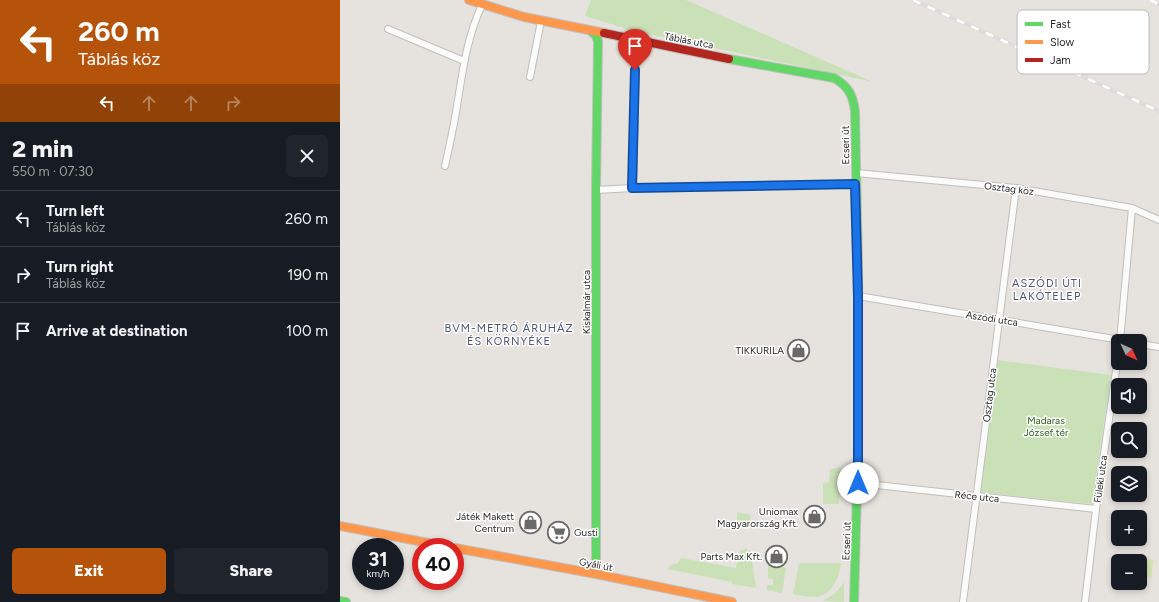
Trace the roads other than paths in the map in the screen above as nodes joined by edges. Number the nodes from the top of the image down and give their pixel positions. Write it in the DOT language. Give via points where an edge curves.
graph roads {
  1 [pos="469,0"];
  2 [pos="482,5"];
  3 [pos="541,21"];
  4 [pos="388,29"];
  5 [pos="591,31"];
  6 [pos="636,40"];
  7 [pos="464,61"];
  8 [pos="530,77"];
  9 [pos="853,96"];
  10 [pos="445,166"];
  11 [pos="856,173"];
  12 [pos="855,184"];
  13 [pos="632,188"];
  14 [pos="1016,188"];
  15 [pos="596,190"];
  16 [pos="1132,208"];
  17 [pos="1159,220"];
  18 [pos="858,296"];
  19 [pos="998,319"];
  20 [pos="1123,334"];
  21 [pos="1111,339"];
  22 [pos="1147,345"];
  23 [pos="1159,347"];
  24 [pos="1116,370"];
  25 [pos="858,483"];
  26 [pos="976,496"];
  27 [pos="1096,509"];
  28 [pos="340,526"];
  29 [pos="412,540"];
  30 [pos="464,550"];
  31 [pos="596,574"];
  32 [pos="340,601"];
  33 [pos="346,602"];
  34 [pos="732,602"];
  35 [pos="854,602"];
  36 [pos="963,602"];
  37 [pos="1085,602"];
  1 -- 2 [label="street, Táblás utca"];
  2 -- 3 [label="street, Táblás utca"];
  2 -- 7 [label="street" via="474,23"];
  3 -- 5 [label="street, Táblás utca"];
  3 -- 8 [label="street"];
  4 -- 7 [label="street"];
  5 -- 6 [label="street, Táblás utca"];
  5 -- 15 [label="street, Kiskalmár utca" via="598,41"];
  6 -- 9 [label="street, Táblás utca" via="834,78 841,81"];
  6 -- 13 [label="street"];
  7 -- 10 [label="street"];
  9 -- 11 [label="street, Ecseri út"];
  11 -- 12 [label="street, Ecseri út"];
  11 -- 14 [label="street, Osztag köz"];
  12 -- 13 [label="street"];
  12 -- 18 [label="street, Ecseri út"];
  13 -- 15 [label="street"];
  14 -- 16 [label="street, Osztag köz"];
  14 -- 19 [label="street, Osztag utca"];
  15 -- 31 [label="street, Kiskalmár utca"];
  16 -- 17 [label="street, Osztag köz"];
  16 -- 20 [label="street"];
  18 -- 19 [label="street, Aszódi utca"];
  18 -- 25 [label="street, Ecseri út"];
  19 -- 21 [label="street, Aszódi utca"];
  19 -- 26 [label="street, Osztag utca"];
  22 -- 23 [label="street"];
  24 -- 27 [label="street, Füleki utca"];
  25 -- 26 [label="street, Réce utca"];
  25 -- 35 [label="street, Ecseri út"];
  26 -- 27 [label="street, Réce utca"];
  26 -- 36 [label="street, Osztag utca"];
  27 -- 37 [label="street, Füleki utca"];
  28 -- 29 [label="street"];
  30 -- 31 [label="street, Gyáli út"];
  31 -- 34 [label="street, Gyáli út"];
  32 -- 33 [label="street"];
}
